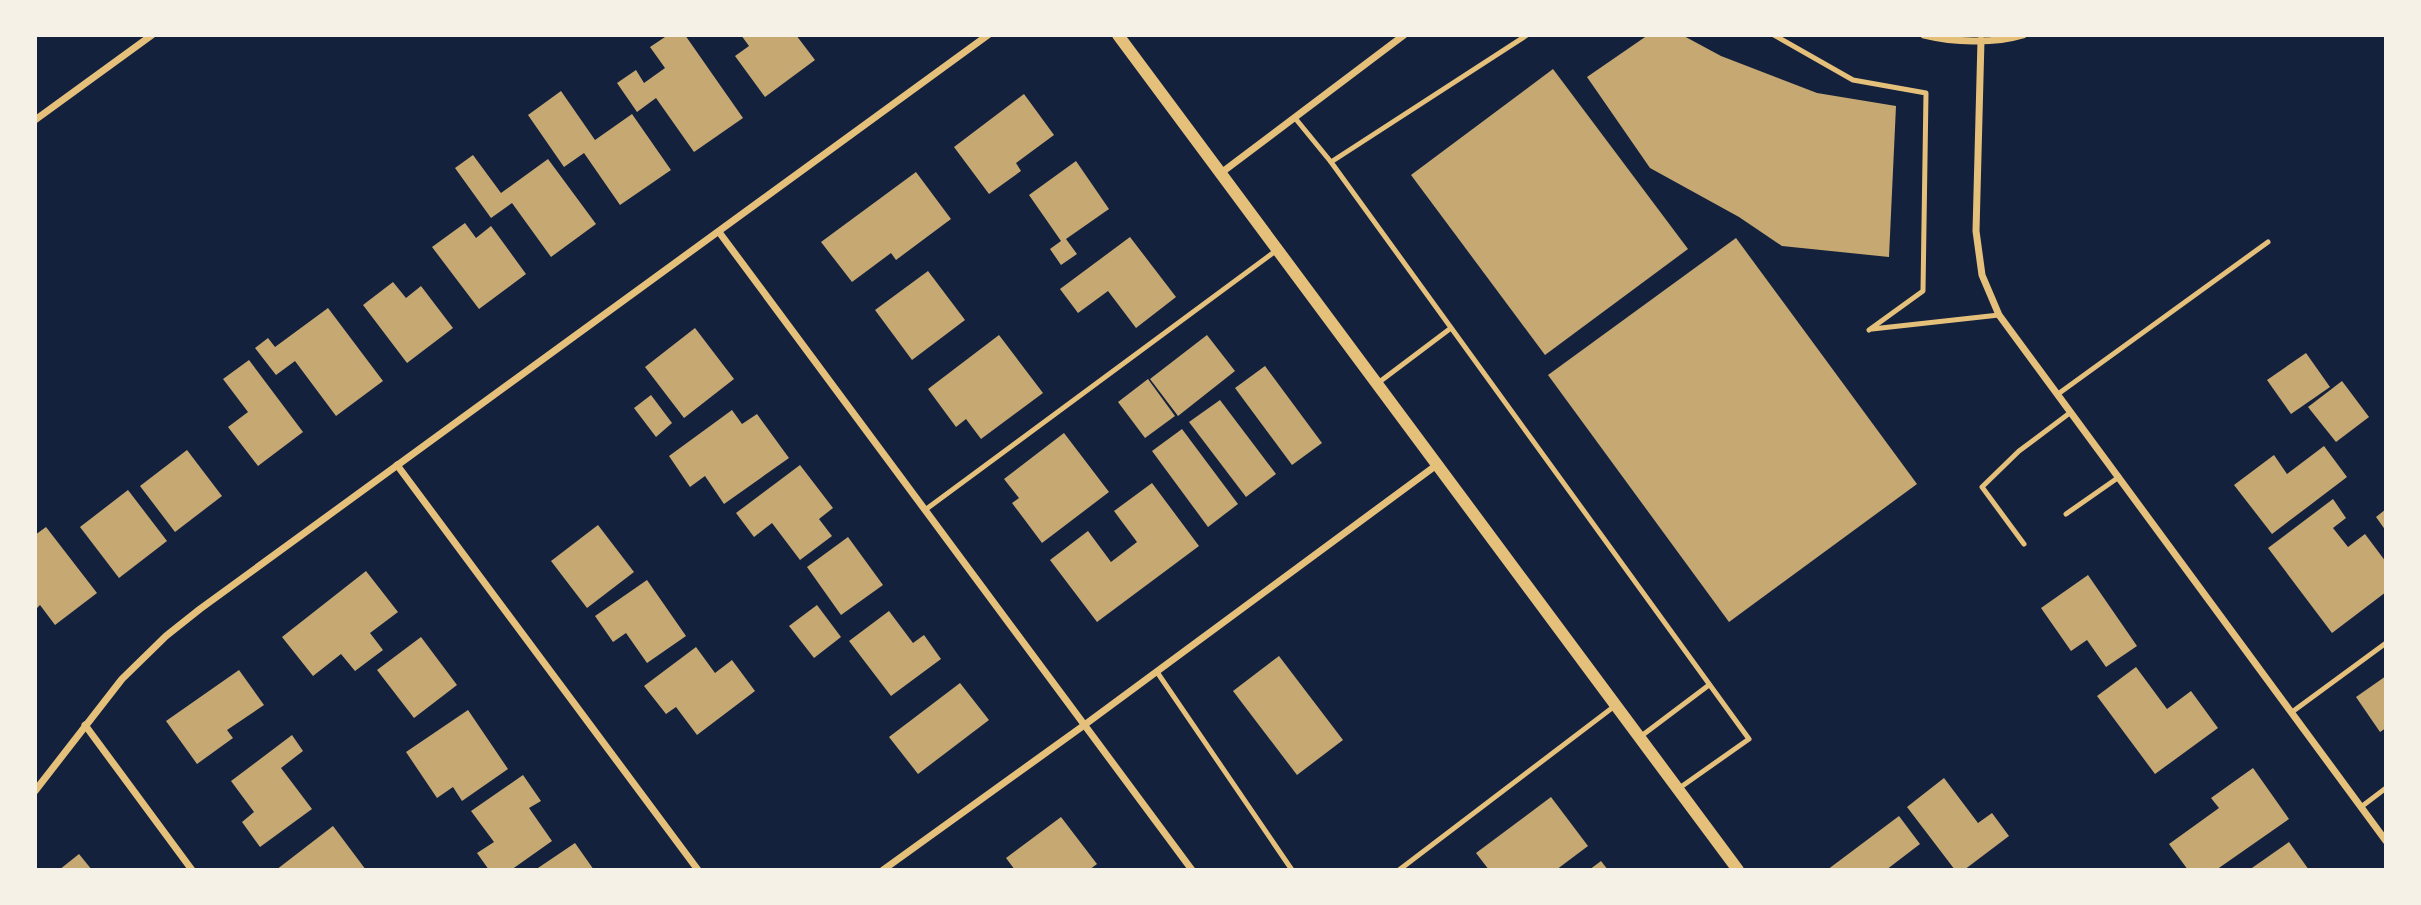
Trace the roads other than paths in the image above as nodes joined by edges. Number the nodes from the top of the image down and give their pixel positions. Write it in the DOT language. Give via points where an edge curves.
graph roads {
  1 [pos="152,35"];
  2 [pos="988,35"];
  3 [pos="1118,35"];
  4 [pos="1405,35"];
  5 [pos="1527,35"];
  6 [pos="1774,35"];
  7 [pos="1924,35"];
  8 [pos="2023,35"];
  9 [pos="1981,40"];
  10 [pos="1295,118"];
  11 [pos="35,120"];
  12 [pos="1331,162"];
  13 [pos="1221,173"];
  14 [pos="719,232"];
  15 [pos="2268,242"];
  16 [pos="1278,250"];
  17 [pos="1999,315"];
  18 [pos="1451,328"];
  19 [pos="1377,383"];
  20 [pos="2057,394"];
  21 [pos="2071,412"];
  22 [pos="1438,464"];
  23 [pos="397,465"];
  24 [pos="2119,477"];
  25 [pos="925,510"];
  26 [pos="2066,514"];
  27 [pos="2024,544"];
  28 [pos="2386,643"];
  29 [pos="1157,672"];
  30 [pos="1709,684"];
  31 [pos="1616,705"];
  32 [pos="2292,712"];
  33 [pos="85,725"];
  34 [pos="1083,726"];
  35 [pos="1640,737"];
  36 [pos="2386,788"];
  37 [pos="1678,789"];
  38 [pos="35,791"];
  39 [pos="2361,807"];
  40 [pos="2386,841"];
  41 [pos="192,870"];
  42 [pos="698,870"];
  43 [pos="883,870"];
  44 [pos="1192,870"];
  45 [pos="1292,870"];
  46 [pos="1399,870"];
  47 [pos="1738,870"];
  1 -- 11 [label="street"];
  2 -- 14 [label="street"];
  3 -- 13 [label="street"];
  4 -- 10 [label="street"];
  5 -- 12 [label="lane"];
  6 -- 17 [label="lane" via="1853,80 1926,93 1923,291 1869,330"];
  7 -- 9 [label="street"];
  8 -- 9 [label="street"];
  9 -- 17 [label="street" via="1976,230 1982,275"];
  10 -- 12 [label="lane"];
  10 -- 13 [label="street"];
  12 -- 18 [label="lane"];
  13 -- 16 [label="street"];
  14 -- 23 [label="street"];
  14 -- 25 [label="street"];
  15 -- 20 [label="lane"];
  16 -- 19 [label="street"];
  16 -- 25 [label="lane"];
  17 -- 20 [label="street"];
  18 -- 19 [label="lane"];
  18 -- 30 [label="lane"];
  19 -- 22 [label="street"];
  20 -- 21 [label="street"];
  21 -- 24 [label="street"];
  21 -- 27 [label="lane" via="2019,451 1982,487"];
  22 -- 29 [label="street"];
  22 -- 31 [label="street"];
  23 -- 33 [label="street" via="166,636 122,678"];
  23 -- 42 [label="street"];
  24 -- 26 [label="lane"];
  24 -- 32 [label="street"];
  25 -- 34 [label="street"];
  28 -- 32 [label="lane"];
  29 -- 34 [label="street"];
  29 -- 45 [label="lane"];
  30 -- 35 [label="lane"];
  30 -- 37 [label="lane" via="1749,739"];
  31 -- 35 [label="street"];
  31 -- 46 [label="lane"];
  32 -- 39 [label="street"];
  33 -- 38 [label="street"];
  33 -- 41 [label="street"];
  34 -- 43 [label="street"];
  34 -- 44 [label="street"];
  35 -- 37 [label="street"];
  36 -- 39 [label="lane"];
  37 -- 47 [label="street"];
  39 -- 40 [label="street"];
}
